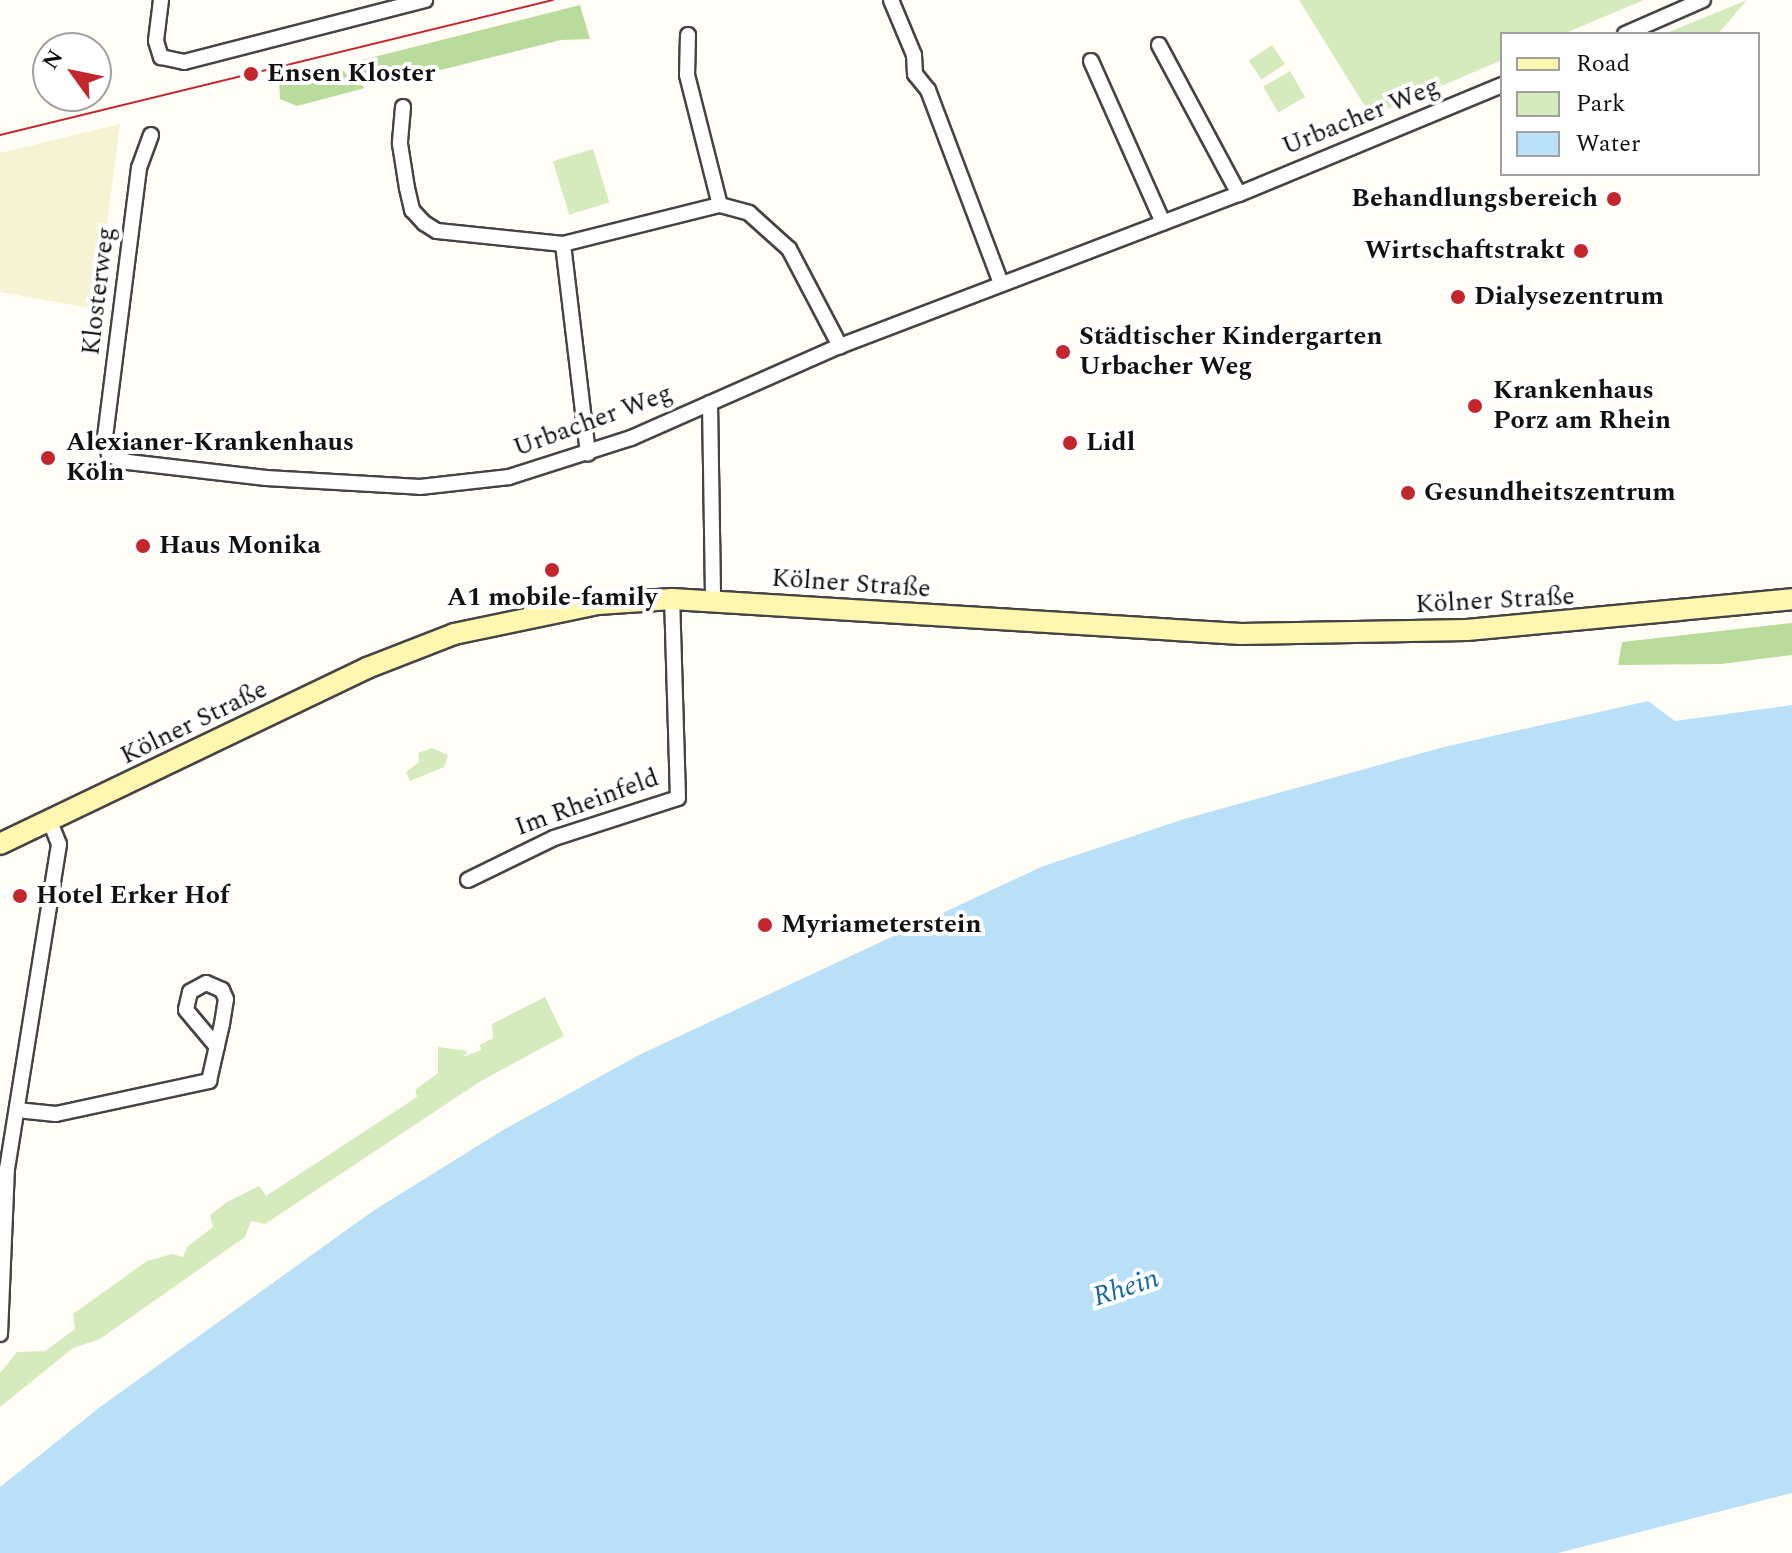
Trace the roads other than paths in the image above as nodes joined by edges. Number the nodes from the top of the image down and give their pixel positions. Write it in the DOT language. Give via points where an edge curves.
graph roads {
  1 [pos="161,0"];
  2 [pos="425,0"];
  3 [pos="891,0"];
  4 [pos="1703,0"];
  5 [pos="1630,32"];
  6 [pos="688,35"];
  7 [pos="1159,45"];
  8 [pos="1091,61"];
  9 [pos="1500,86"];
  10 [pos="403,107"];
  11 [pos="151,135"];
  12 [pos="1239,194"];
  13 [pos="720,205"];
  14 [pos="1163,223"];
  15 [pos="563,244"];
  16 [pos="1001,283"];
  17 [pos="840,346"];
  18 [pos="710,403"];
  19 [pos="588,454"];
  20 [pos="109,455"];
  21 [pos="672,599"];
  22 [pos="1792,599"];
  23 [pos="713,601"];
  24 [pos="50,822"];
  25 [pos="0,844"];
  26 [pos="468,880"];
  27 [pos="217,1047"];
  28 [pos="17,1110"];
  29 [pos="0,1334"];
  1 -- 2 [label="street" via="156,41 161,57 198,61"];
  3 -- 16 [label="street" via="914,55 915,74 928,90"];
  4 -- 5 [label="street"];
  6 -- 13 [label="street" via="687,75"];
  7 -- 12 [label="street"];
  8 -- 14 [label="street"];
  9 -- 12 [label="street, Urbacher Weg"];
  10 -- 15 [label="street" via="400,144 407,188 412,210 424,223 437,231"];
  11 -- 20 [label="street, Klosterweg" via="139,168 105,436"];
  12 -- 14 [label="street, Urbacher Weg"];
  13 -- 15 [label="street"];
  13 -- 17 [label="street" via="749,213 774,230 800,266"];
  14 -- 16 [label="street, Urbacher Weg"];
  15 -- 19 [label="street"];
  16 -- 17 [label="street, Urbacher Weg"];
  17 -- 18 [label="street, Urbacher Weg"];
  18 -- 19 [label="street, Urbacher Weg"];
  18 -- 23 [label="street, Urbacher Weg"];
  19 -- 20 [label="street, Urbacher Weg" via="509,477 420,487 266,478 128,462"];
  21 -- 23 [label="main road, Kölner Straße"];
  21 -- 24 [label="main road, Kölner Straße" via="598,604 454,634 367,668"];
  21 -- 26 [label="street, Im Rheinfeld" via="678,798 554,838"];
  22 -- 23 [label="main road, Kölner Straße" via="1482,629 1241,634"];
  24 -- 25 [label="main road, Kölner Straße"];
  24 -- 28 [label="street" via="59,844"];
  27 -- 28 [label="street" via="209,1081 56,1114"];
  28 -- 29 [label="street" via="7,1169"];
}
